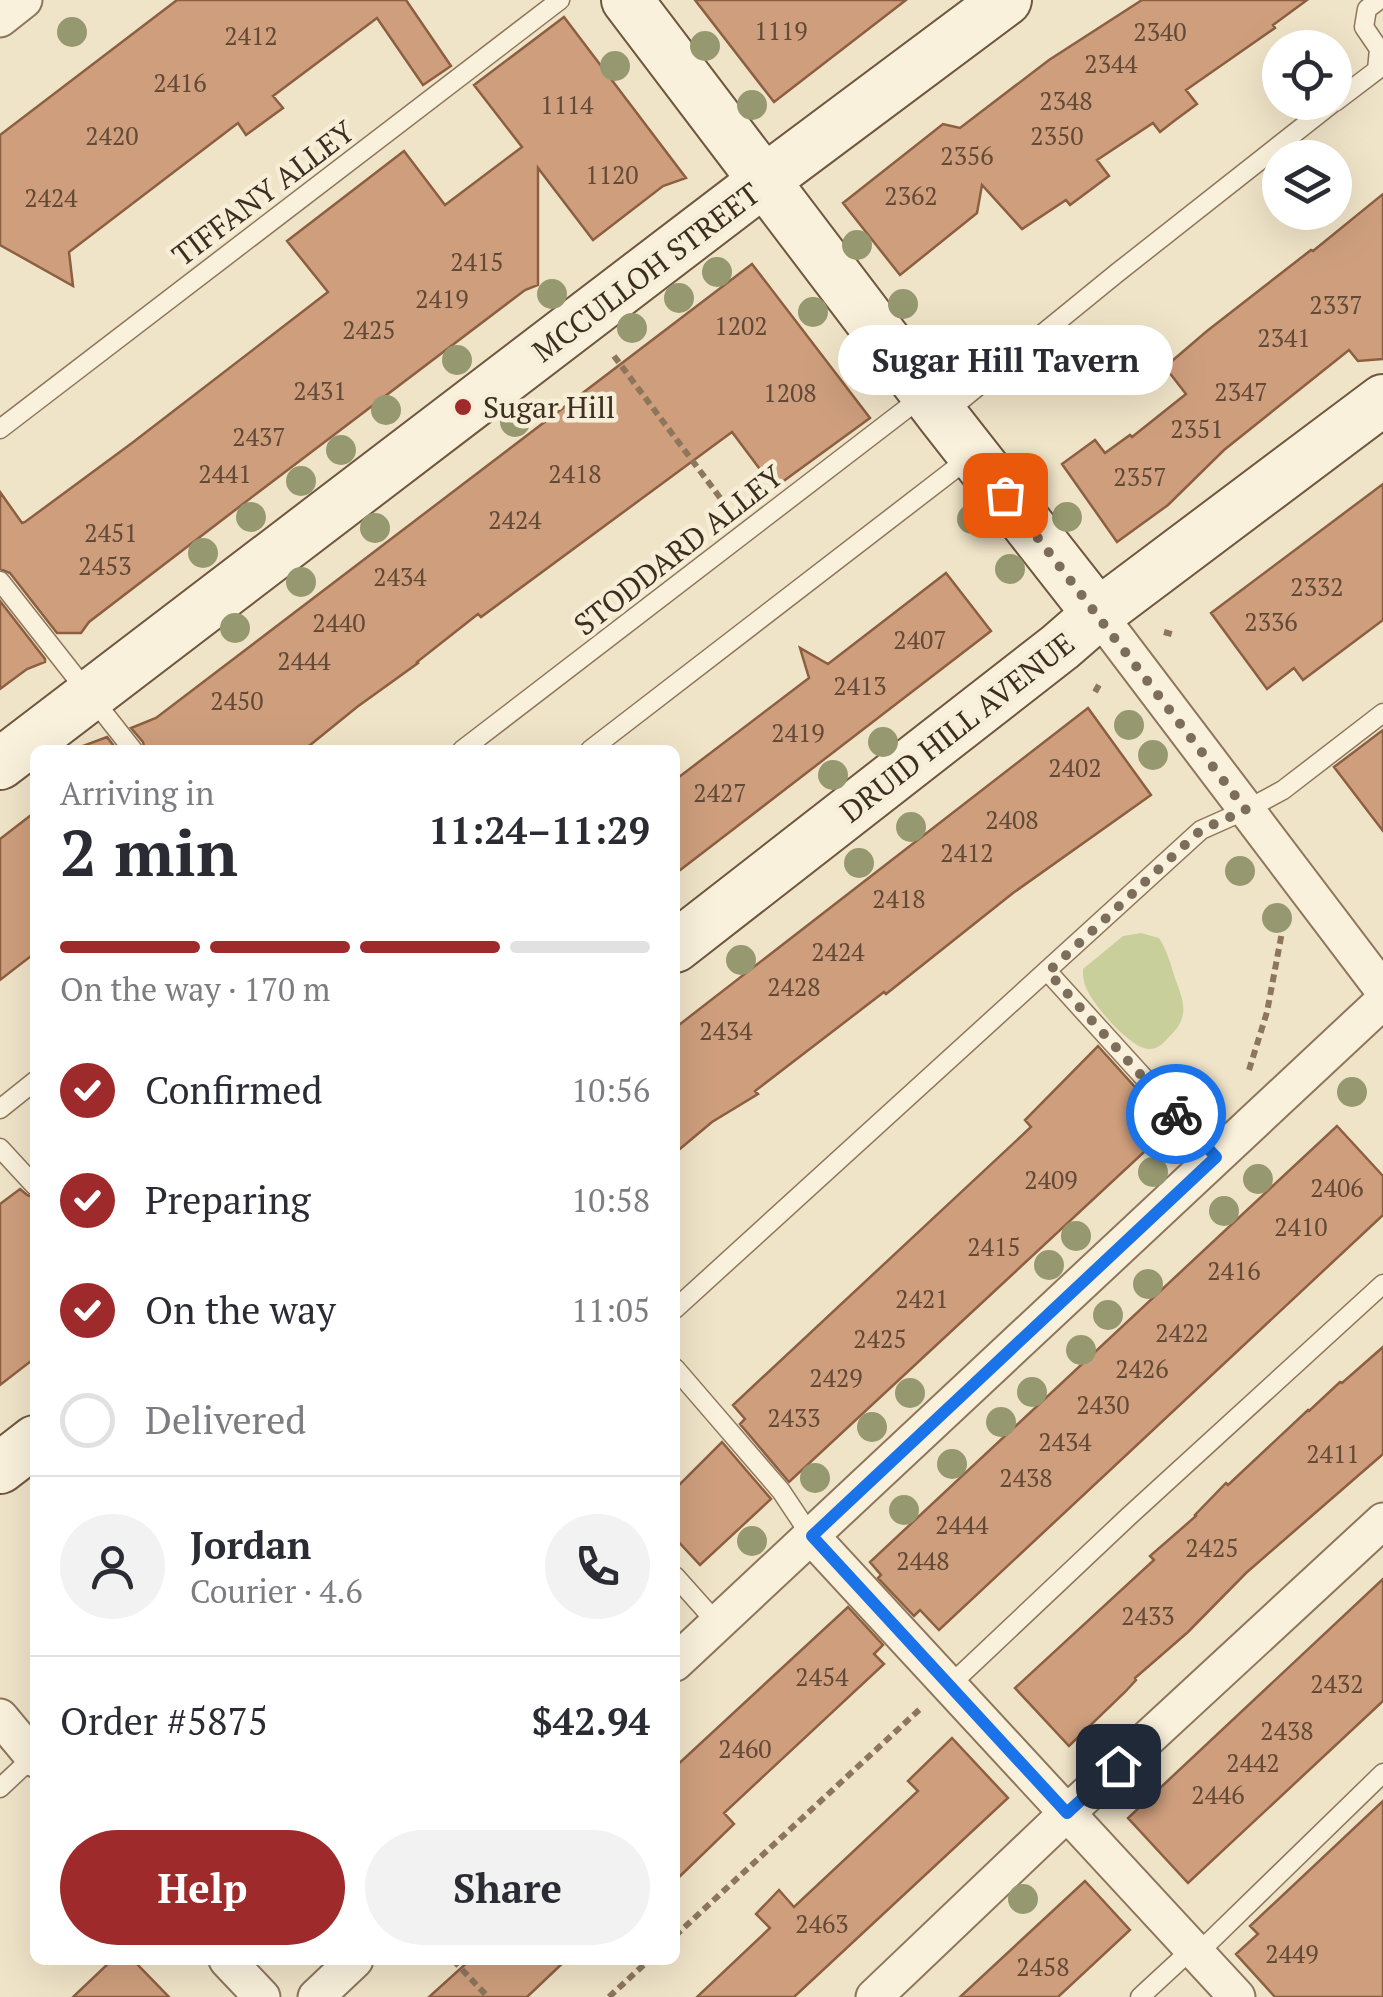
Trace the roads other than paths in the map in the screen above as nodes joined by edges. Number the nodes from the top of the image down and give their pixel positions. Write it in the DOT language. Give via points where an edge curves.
graph roads {
  1 [pos="24,0"];
  2 [pos="560,0"];
  3 [pos="627,0"];
  4 [pos="1006,0"];
  5 [pos="1379,0"];
  6 [pos="0,18"];
  7 [pos="1381,52"];
  8 [pos="1352,88"];
  9 [pos="1311,120"];
  10 [pos="766,180"];
  11 [pos="1383,400"];
  12 [pos="935,404"];
  13 [pos="0,429"];
  14 [pos="974,455"];
  15 [pos="0,581"];
  16 [pos="1098,614"];
  17 [pos="91,695"];
  18 [pos="1383,713"];
  19 [pos="129,745"];
  20 [pos="469,745"];
  21 [pos="597,745"];
  22 [pos="0,764"];
  23 [pos="1246,810"];
  24 [pos="680,943"];
  25 [pos="1048,972"];
  26 [pos="1383,990"];
  27 [pos="1383,1000"];
  28 [pos="30,1085"];
  29 [pos="0,1109"];
  30 [pos="0,1148"];
  31 [pos="1216,1157"];
  32 [pos="30,1177"];
  33 [pos="1383,1284"];
  34 [pos="680,1304"];
  35 [pos="680,1374"];
  36 [pos="30,1445"];
  37 [pos="0,1468"];
  38 [pos="1383,1521"];
  39 [pos="812,1536"];
  40 [pos="680,1582"];
  41 [pos="717,1623"];
  42 [pos="680,1657"];
  43 [pos="940,1692"];
  44 [pos="0,1717"];
  45 [pos="30,1753"];
  46 [pos="30,1762"];
  47 [pos="1383,1773"];
  48 [pos="0,1788"];
  49 [pos="1067,1813"];
  50 [pos="1194,1952"];
  51 [pos="232,1965"];
  52 [pos="351,1965"];
  53 [pos="262,1997"];
  54 [pos="316,1997"];
  55 [pos="874,1997"];
  56 [pos="1140,1997"];
  57 [pos="1237,1997"];
  1 -- 6 [label="street"];
  2 -- 13 [label="lane, TIFFANY ALLEY"];
  3 -- 10 [label="main road"];
  4 -- 10 [label="main road, MCCULLOH STREET"];
  5 -- 7 [label="lane, STODDARD ALLEY" via="1366,9 1364,27"];
  7 -- 8 [label="lane, STODDARD ALLEY" via="1376,70"];
  9 -- 12 [label="lane, STODDARD ALLEY" via="1117,273"];
  10 -- 12 [label="main road"];
  10 -- 17 [label="main road, MCCULLOH STREET"];
  11 -- 16 [label="main road, DRUID HILL AVENUE"];
  12 -- 14 [label="main road"];
  12 -- 20 [label="lane, STODDARD ALLEY" via="746,532"];
  14 -- 16 [label="main road"];
  14 -- 21 [label="lane"];
  15 -- 17 [label="lane"];
  16 -- 23 [label="street"];
  16 -- 24 [label="main road, DRUID HILL AVENUE"];
  17 -- 19 [label="lane"];
  17 -- 22 [label="main road, MCCULLOH STREET"];
  18 -- 23 [label="lane" via="1283,790"];
  23 -- 25 [label="lane" via="1201,830"];
  23 -- 26 [label="street"];
  25 -- 31 [label="lane"];
  25 -- 34 [label="lane"];
  27 -- 31 [label="street"];
  28 -- 29 [label="lane"];
  30 -- 32 [label="lane"];
  31 -- 39 [label="street"];
  33 -- 43 [label="lane"];
  35 -- 39 [label="lane"];
  36 -- 37 [label="main road"];
  38 -- 49 [label="street"];
  39 -- 41 [label="street"];
  39 -- 43 [label="street"];
  40 -- 41 [label="lane"];
  41 -- 42 [label="street"];
  43 -- 49 [label="street"];
  44 -- 45 [label="street"];
  46 -- 48 [label="lane"];
  47 -- 50 [label="lane"];
  49 -- 50 [label="street"];
  49 -- 55 [label="street"];
  50 -- 56 [label="lane"];
  50 -- 57 [label="street"];
  51 -- 53 [label="street"];
  52 -- 54 [label="street"];
}
